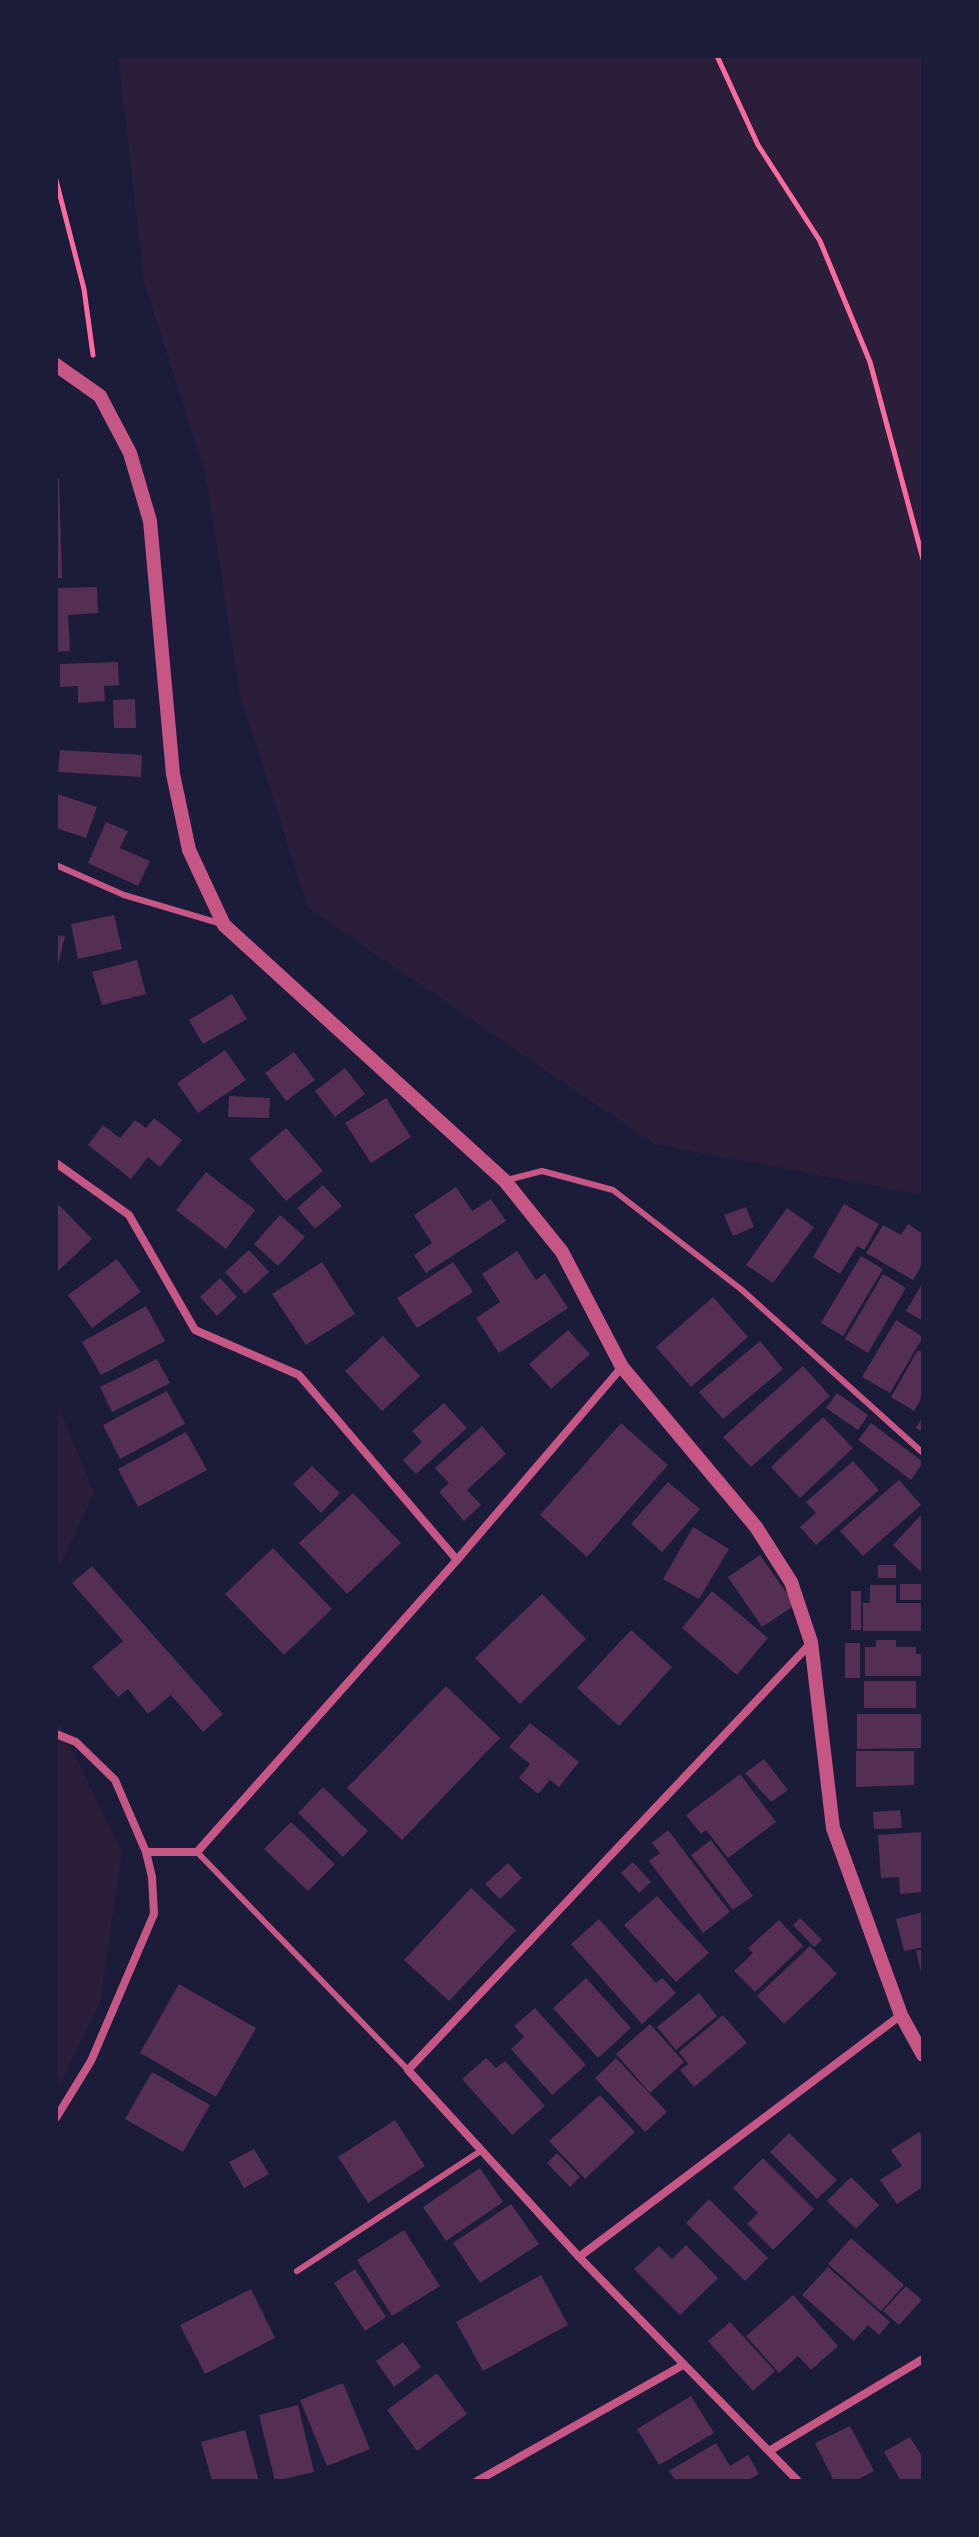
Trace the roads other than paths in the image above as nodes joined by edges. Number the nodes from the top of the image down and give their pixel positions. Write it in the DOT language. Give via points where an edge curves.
graph roads {
  1 [pos="56,365"];
  2 [pos="56,865"];
  3 [pos="224,925"];
  4 [pos="56,1163"];
  5 [pos="505,1181"];
  6 [pos="622,1367"];
  7 [pos="923,1453"];
  8 [pos="457,1560"];
  9 [pos="811,1642"];
  10 [pos="56,1734"];
  11 [pos="146,1852"];
  12 [pos="197,1852"];
  13 [pos="901,2015"];
  14 [pos="923,2055"];
  15 [pos="408,2070"];
  16 [pos="56,2118"];
  17 [pos="479,2152"];
  18 [pos="579,2257"];
  19 [pos="297,2271"];
  20 [pos="923,2359"];
  21 [pos="683,2365"];
  22 [pos="769,2451"];
  23 [pos="477,2481"];
  24 [pos="798,2481"];
  1 -- 3 [label="street" via="100,396 130,453 150,521 173,774 189,850"];
  2 -- 3 [label="lane" via="124,895"];
  3 -- 5 [label="street"];
  4 -- 8 [label="street" via="129,1215 195,1330 299,1375"];
  5 -- 6 [label="street" via="562,1252"];
  5 -- 7 [label="lane" via="542,1171 613,1190 742,1290"];
  6 -- 8 [label="street"];
  6 -- 9 [label="street" via="756,1527 791,1582"];
  8 -- 12 [label="street"];
  9 -- 13 [label="street" via="833,1828"];
  9 -- 15 [label="street"];
  10 -- 11 [label="street" via="76,1742 115,1780"];
  11 -- 12 [label="street"];
  11 -- 16 [label="street" via="154,1914 91,2061"];
  12 -- 15 [label="lane"];
  13 -- 14 [label="street"];
  13 -- 18 [label="street"];
  15 -- 17 [label="street"];
  17 -- 18 [label="street"];
  17 -- 19 [label="lane"];
  18 -- 21 [label="street"];
  20 -- 22 [label="street"];
  21 -- 22 [label="street"];
  21 -- 23 [label="street"];
  22 -- 24 [label="street"];
}
